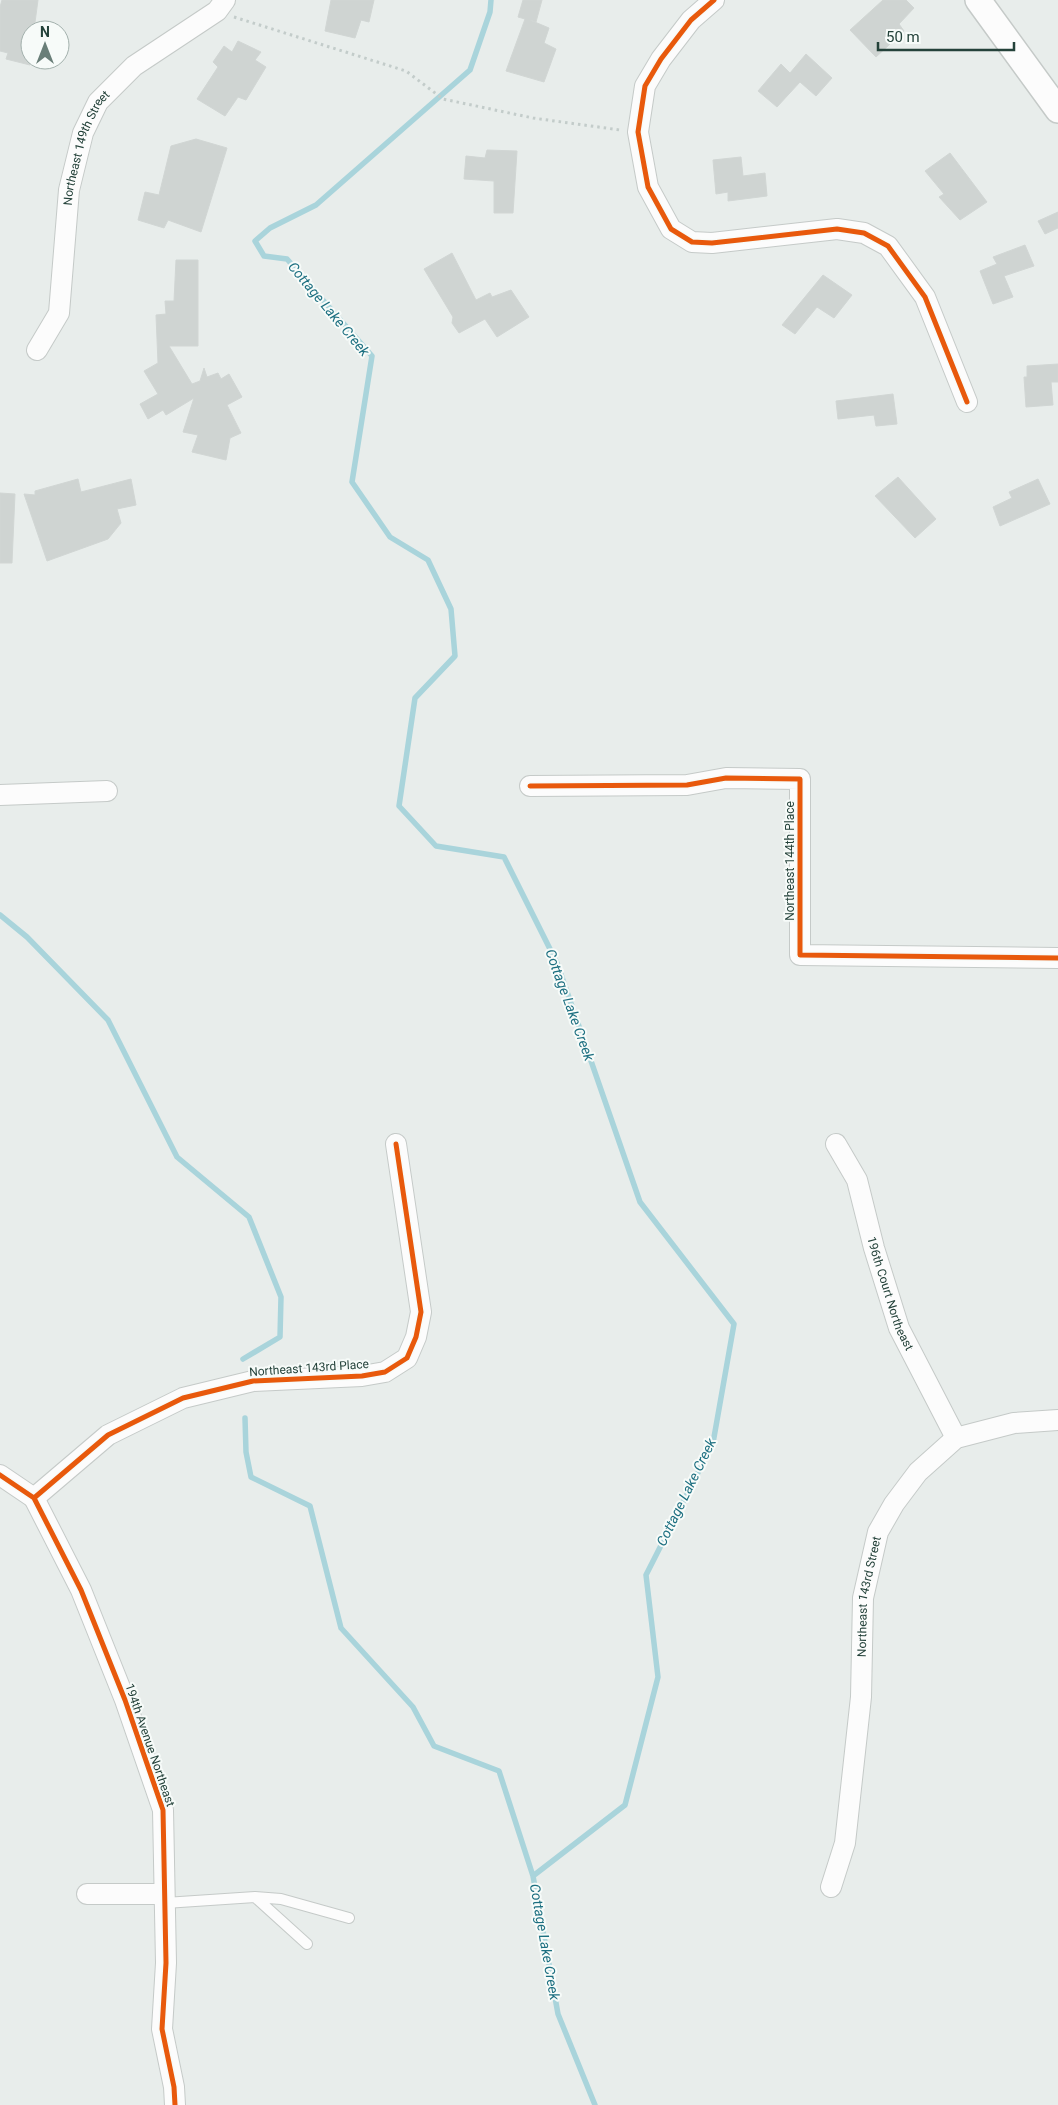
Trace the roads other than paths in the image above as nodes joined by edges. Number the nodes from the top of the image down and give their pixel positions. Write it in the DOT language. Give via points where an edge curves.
graph roads {
  1 [pos="714,0"];
  2 [pos="978,0"];
  3 [pos="221,6"];
  4 [pos="1058,110"];
  5 [pos="37,350"];
  6 [pos="968,402"];
  7 [pos="530,786"];
  8 [pos="107,792"];
  9 [pos="0,795"];
  10 [pos="1058,958"];
  11 [pos="396,1144"];
  12 [pos="836,1144"];
  13 [pos="1058,1420"];
  14 [pos="956,1438"];
  15 [pos="0,1475"];
  16 [pos="34,1498"];
  17 [pos="831,1888"];
  18 [pos="87,1894"];
  19 [pos="165,1898"];
  20 [pos="256,1898"];
  21 [pos="349,1918"];
  22 [pos="307,1944"];
  23 [pos="175,2105"];
  1 -- 6 [label="street" via="691,20 645,86 638,132 648,187 670,229 692,242 712,243 837,229 864,234 888,246 925,298"];
  2 -- 4 [label="street"];
  3 -- 5 [label="street, Northeast 149th Street" via="134,66 98,102 83,132 68,190 59,313"];
  7 -- 10 [label="street, Northeast 144th Place" via="687,785 726,778 800,779 800,955"];
  8 -- 9 [label="street"];
  11 -- 16 [label="street, Northeast 143rd Place" via="421,1312 407,1358 386,1372 253,1381 184,1398 108,1435"];
  12 -- 14 [label="street, 196th Court Northeast" via="857,1180 899,1328"];
  13 -- 14 [label="street, Northeast 143rd Street" via="1014,1423"];
  14 -- 17 [label="street, Northeast 143rd Street" via="918,1472 878,1532 862,1598 861,1697 845,1843"];
  15 -- 16 [label="street"];
  16 -- 19 [label="street, 194th Avenue Northeast" via="81,1590 125,1700 163,1810"];
  18 -- 19 [label="street"];
  19 -- 20 [label="lane"];
  19 -- 23 [label="street, 194th Avenue Northeast" via="162,2029"];
  20 -- 21 [label="lane" via="281,1899"];
  20 -- 22 [label="lane"];
}
